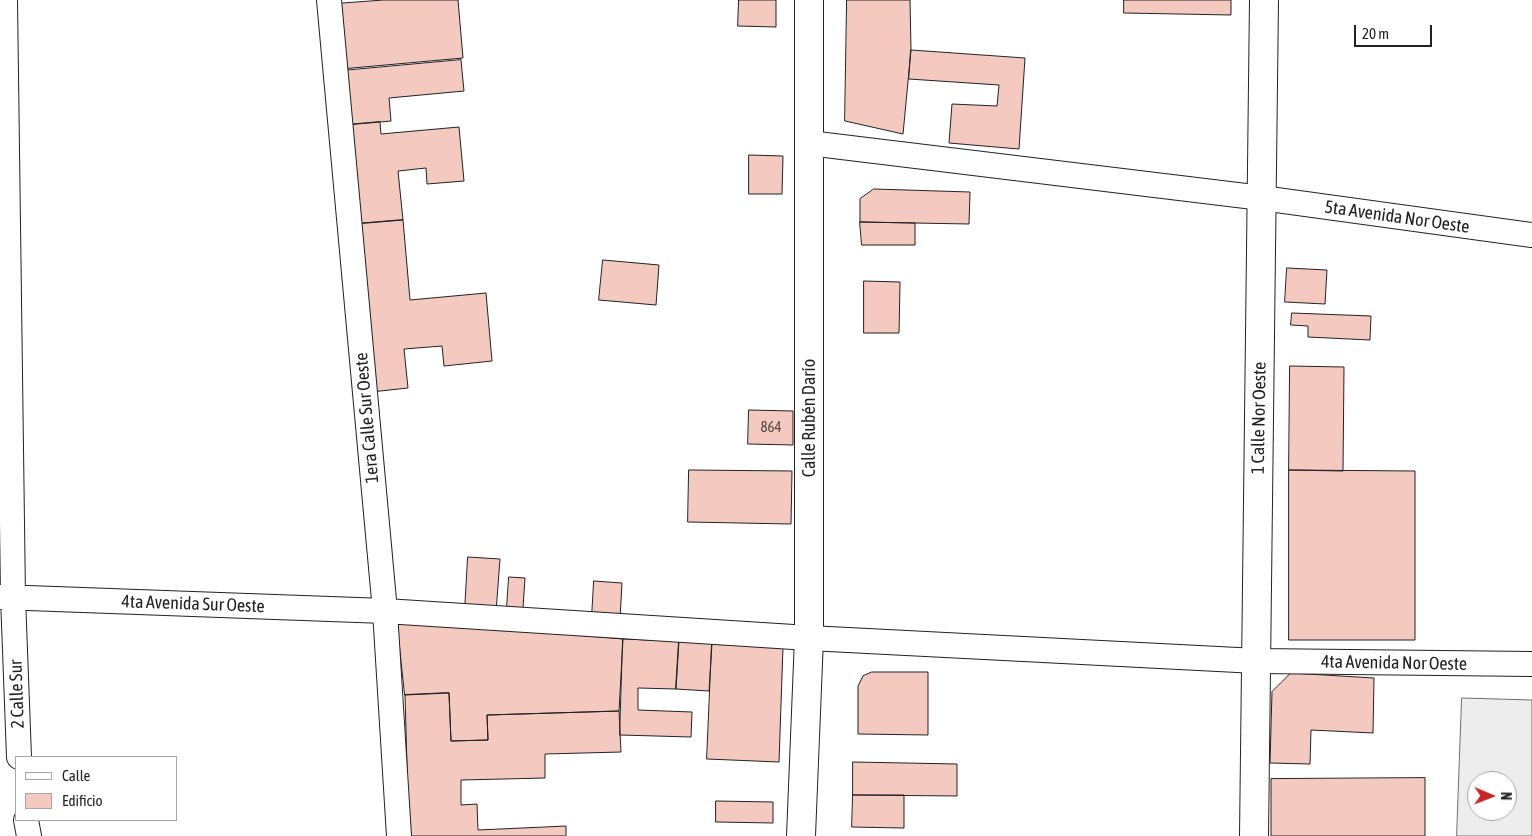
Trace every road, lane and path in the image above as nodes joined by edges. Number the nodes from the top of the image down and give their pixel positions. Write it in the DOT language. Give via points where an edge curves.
graph roads {
  1 [pos="5,0"];
  2 [pos="329,0"];
  3 [pos="809,0"];
  4 [pos="1264,0"];
  5 [pos="3,80"];
  6 [pos="810,143"];
  7 [pos="1262,198"];
  8 [pos="1532,235"];
  9 [pos="7,597"];
  10 [pos="385,611"];
  11 [pos="809,638"];
  12 [pos="1256,661"];
  13 [pos="1532,664"];
  14 [pos="19,756"];
  15 [pos="26,821"];
  16 [pos="29,836"];
  17 [pos="399,836"];
  18 [pos="801,836"];
  19 [pos="1254,836"];
  1 -- 5 [label="street, 2 Calle Sur"];
  2 -- 10 [label="street, 1era Calle Sur Oeste"];
  3 -- 6 [label="street, Calle Rubén Darío"];
  4 -- 7 [label="street, 1 Calle Nor Oeste"];
  5 -- 9 [label="street, 2 Calle Sur"];
  6 -- 7 [label="street, 5ta Avenida Nor Oeste"];
  6 -- 11 [label="street, Calle Rubén Darío"];
  7 -- 8 [label="street, 5ta Avenida Nor Oeste"];
  7 -- 12 [label="street, 1 Calle Nor Oeste"];
  9 -- 10 [label="street, 4ta Avenida Sur Oeste"];
  9 -- 14 [label="street, 2 Calle Sur"];
  10 -- 11 [label="street, 4ta Avenida Sur Oeste"];
  10 -- 17 [label="street, 1era Calle Sur Oeste"];
  11 -- 12 [label="street, 4ta Avenida Nor Oeste"];
  11 -- 18 [label="street, Calle Rubén Darío"];
  12 -- 13 [label="street, 4ta Avenida Nor Oeste"];
  12 -- 19 [label="street, 1 Calle Nor Oeste"];
  15 -- 16 [label="street"];
}
